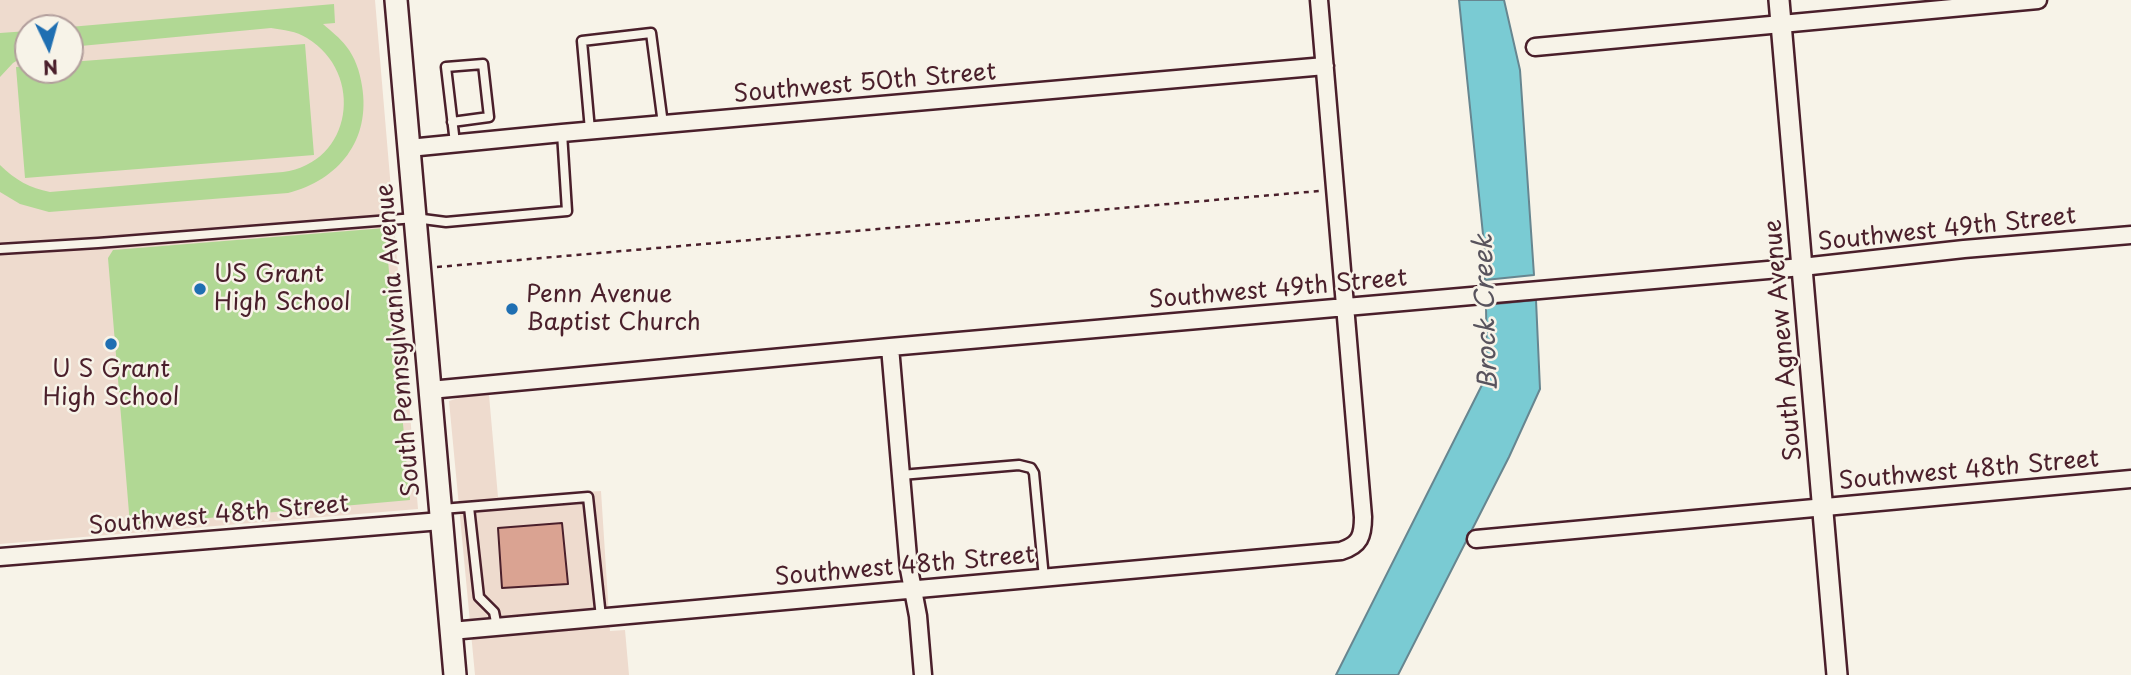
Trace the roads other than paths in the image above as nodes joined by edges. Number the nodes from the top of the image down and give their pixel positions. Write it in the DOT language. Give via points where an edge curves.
graph roads {
  1 [pos="396,0"];
  2 [pos="1319,0"];
  3 [pos="1779,0"];
  4 [pos="2038,0"];
  5 [pos="1781,25"];
  6 [pos="1535,47"];
  7 [pos="1325,66"];
  8 [pos="452,122"];
  9 [pos="663,124"];
  10 [pos="590,130"];
  11 [pos="562,133"];
  12 [pos="455,143"];
  13 [pos="409,148"];
  14 [pos="415,218"];
  15 [pos="2131,235"];
  16 [pos="0,248"];
  17 [pos="1802,267"];
  18 [pos="1346,307"];
  19 [pos="890,347"];
  20 [pos="430,390"];
  21 [pos="901,475"];
  22 [pos="2131,479"];
  23 [pos="470,507"];
  24 [pos="1822,508"];
  25 [pos="441,515"];
  26 [pos="1476,539"];
  27 [pos="0,556"];
  28 [pos="1044,578"];
  29 [pos="912,589"];
  30 [pos="601,617"];
  31 [pos="497,627"];
  32 [pos="451,631"];
  33 [pos="455,675"];
  34 [pos="923,675"];
  35 [pos="1837,675"];
  1 -- 13 [label="main road, South Pennsylvania Avenue"];
  2 -- 7 [label="street"];
  3 -- 5 [label="street, South Agnew Avenue"];
  4 -- 5 [label="street"];
  5 -- 6 [label="street"];
  5 -- 17 [label="street, South Agnew Avenue"];
  7 -- 9 [label="street, Southwest 50th Street"];
  7 -- 18 [label="street"];
  8 -- 8 [label="lane" via="446,67 483,64 489,117"];
  8 -- 12 [label="lane"];
  9 -- 10 [label="street, Southwest 50th Street"];
  9 -- 10 [label="lane" via="651,33 582,41"];
  10 -- 11 [label="street, Southwest 50th Street"];
  11 -- 12 [label="street, Southwest 50th Street"];
  11 -- 14 [label="lane" via="567,211 446,222"];
  12 -- 13 [label="street, Southwest 50th Street"];
  13 -- 14 [label="main road, South Pennsylvania Avenue"];
  14 -- 16 [label="lane"];
  14 -- 20 [label="main road, South Pennsylvania Avenue"];
  15 -- 17 [label="street, Southwest 49th Street"];
  17 -- 18 [label="street, Southwest 49th Street"];
  17 -- 24 [label="street, South Agnew Avenue"];
  18 -- 19 [label="street, Southwest 49th Street"];
  18 -- 28 [label="street, Southwest 48th Street" via="1363,517 1363,532 1352,548"];
  19 -- 20 [label="street, Southwest 49th Street"];
  19 -- 21 [label="street"];
  20 -- 25 [label="main road, South Pennsylvania Avenue"];
  21 -- 28 [label="lane" via="1019,465 1031,468"];
  21 -- 29 [label="street"];
  22 -- 24 [label="street, Southwest 48th Street"];
  23 -- 25 [label="lane"];
  23 -- 30 [label="lane" via="588,497"];
  23 -- 31 [label="lane" via="479,597 494,612"];
  24 -- 26 [label="street, Southwest 48th Street"];
  24 -- 35 [label="street, South Agnew Avenue"];
  25 -- 27 [label="street, Southwest 48th Street"];
  25 -- 32 [label="main road, South Pennsylvania Avenue"];
  28 -- 29 [label="street, Southwest 48th Street"];
  29 -- 30 [label="street, Southwest 48th Street"];
  29 -- 34 [label="street"];
  30 -- 31 [label="street, Southwest 48th Street"];
  31 -- 32 [label="street, Southwest 48th Street"];
  32 -- 33 [label="main road, South Pennsylvania Avenue"];
}
